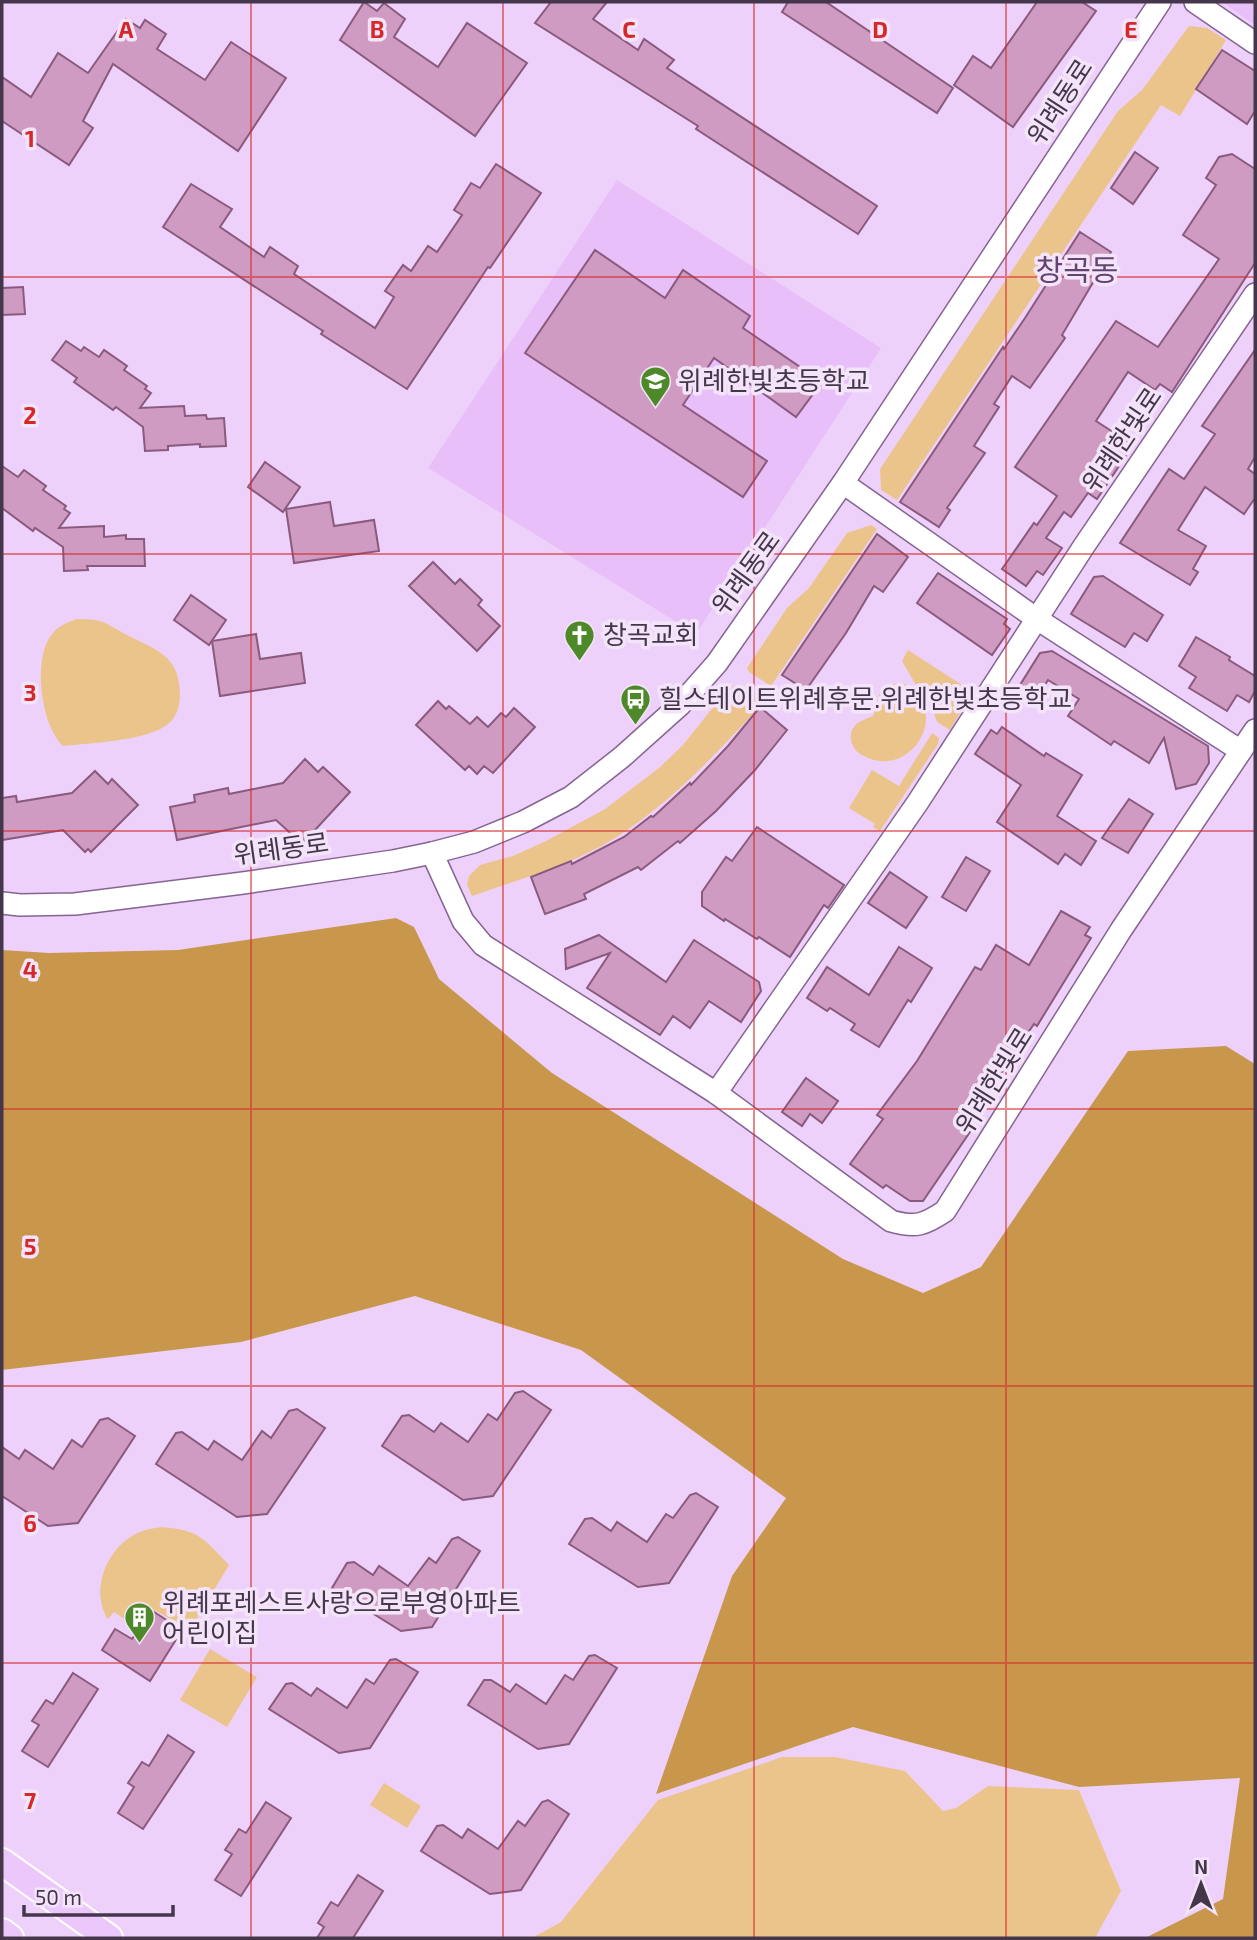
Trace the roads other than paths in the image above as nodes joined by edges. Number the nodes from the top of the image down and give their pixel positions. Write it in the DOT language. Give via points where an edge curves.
graph roads {
  1 [pos="1160,2"];
  2 [pos="1195,2"];
  3 [pos="1255,43"];
  4 [pos="1255,294"];
  5 [pos="843,483"];
  6 [pos="1037,619"];
  7 [pos="1255,730"];
  8 [pos="1241,751"];
  9 [pos="432,853"];
  10 [pos="2,903"];
  11 [pos="716,1094"];
  12 [pos="2,1862"];
  13 [pos="2,1932"];
  14 [pos="10,1938"];
  15 [pos="109,1938"];
  1 -- 5 [label="street, 위례동로"];
  2 -- 3 [label="street"];
  4 -- 6 [label="street, 위례한빛로"];
  5 -- 6 [label="street"];
  5 -- 9 [label="street, 위례동로" via="717,663 652,731 571,796 499,832"];
  6 -- 8 [label="street"];
  6 -- 11 [label="street, 위례한빛로" via="918,802"];
  7 -- 8 [label="street, 위례한빛로"];
  8 -- 11 [label="street, 위례한빛로" via="1121,930 945,1211 926,1223 891,1222"];
  9 -- 10 [label="street, 위례동로" via="75,904"];
  9 -- 11 [label="street, 위례한빛로" via="463,921 483,945"];
  12 -- 15 [label="main road"];
  13 -- 14 [label="main road"];
}
